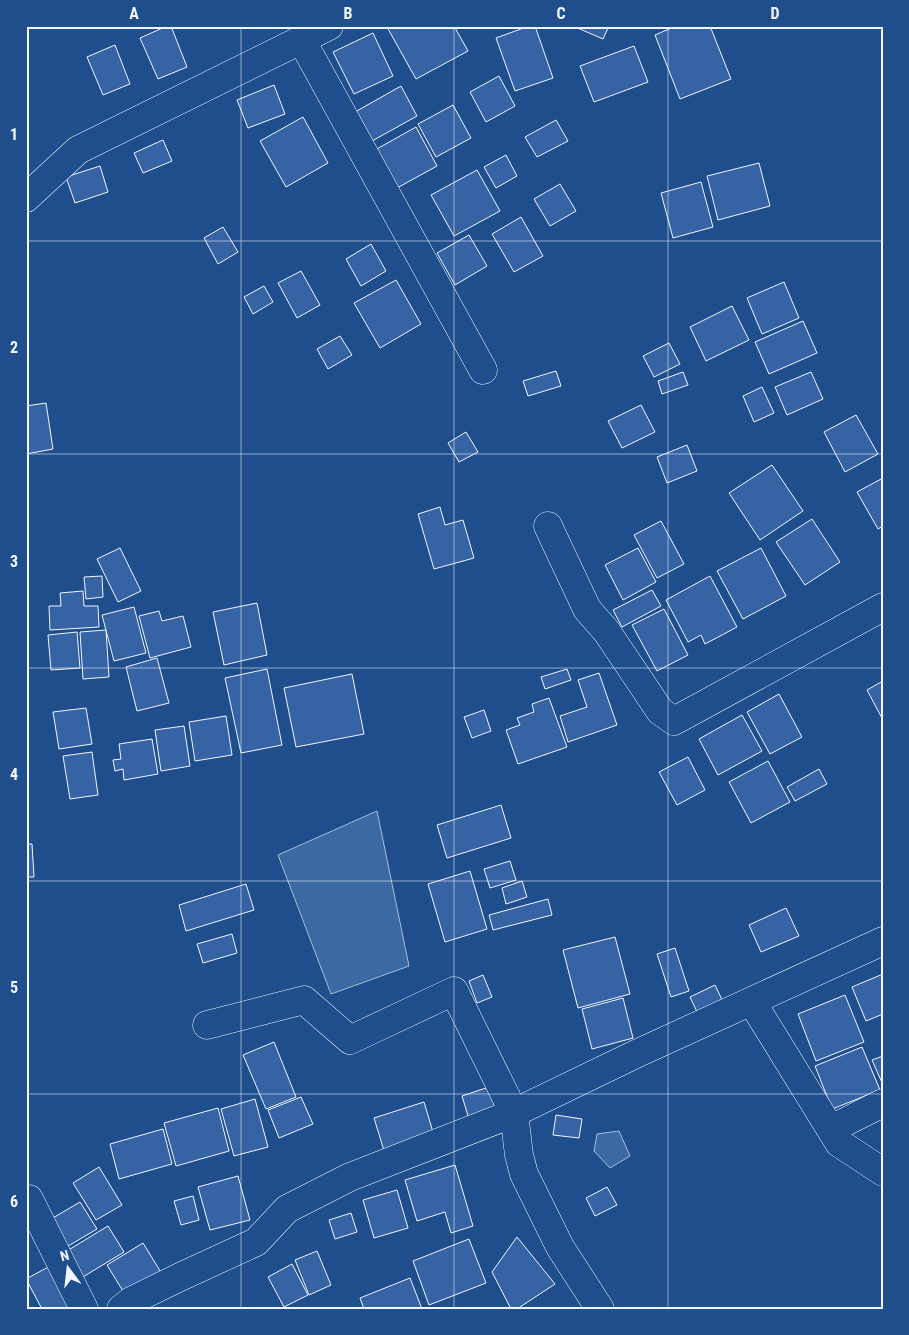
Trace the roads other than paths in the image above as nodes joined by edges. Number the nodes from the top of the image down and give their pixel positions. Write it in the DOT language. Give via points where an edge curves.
graph roads {
  1 [pos="328,26"];
  2 [pos="301,39"];
  3 [pos="26,198"];
  4 [pos="483,370"];
  5 [pos="548,526"];
  6 [pos="883,607"];
  7 [pos="883,941"];
  8 [pos="752,1002"];
  9 [pos="208,1025"];
  10 [pos="883,1103"];
  11 [pos="514,1114"];
  12 [pos="831,1129"];
  13 [pos="883,1172"];
  14 [pos="26,1200"];
  15 [pos="84,1309"];
  16 [pos="121,1309"];
  17 [pos="600,1309"];
  1 -- 2 [label="street"];
  2 -- 3 [label="street" via="78,150"];
  2 -- 4 [label="street"];
  5 -- 6 [label="street" via="587,609 607,632 660,711 674,721"];
  7 -- 8 [label="street"];
  8 -- 11 [label="street"];
  8 -- 12 [label="street"];
  9 -- 11 [label="street" via="304,1000 350,1040 454,991"];
  10 -- 12 [label="street"];
  11 -- 16 [label="street" via="350,1177 287,1209 256,1242 131,1301"];
  11 -- 17 [label="street" via="524,1174 560,1246"];
  12 -- 13 [label="street" via="840,1143"];
  14 -- 15 [label="street"];
}
